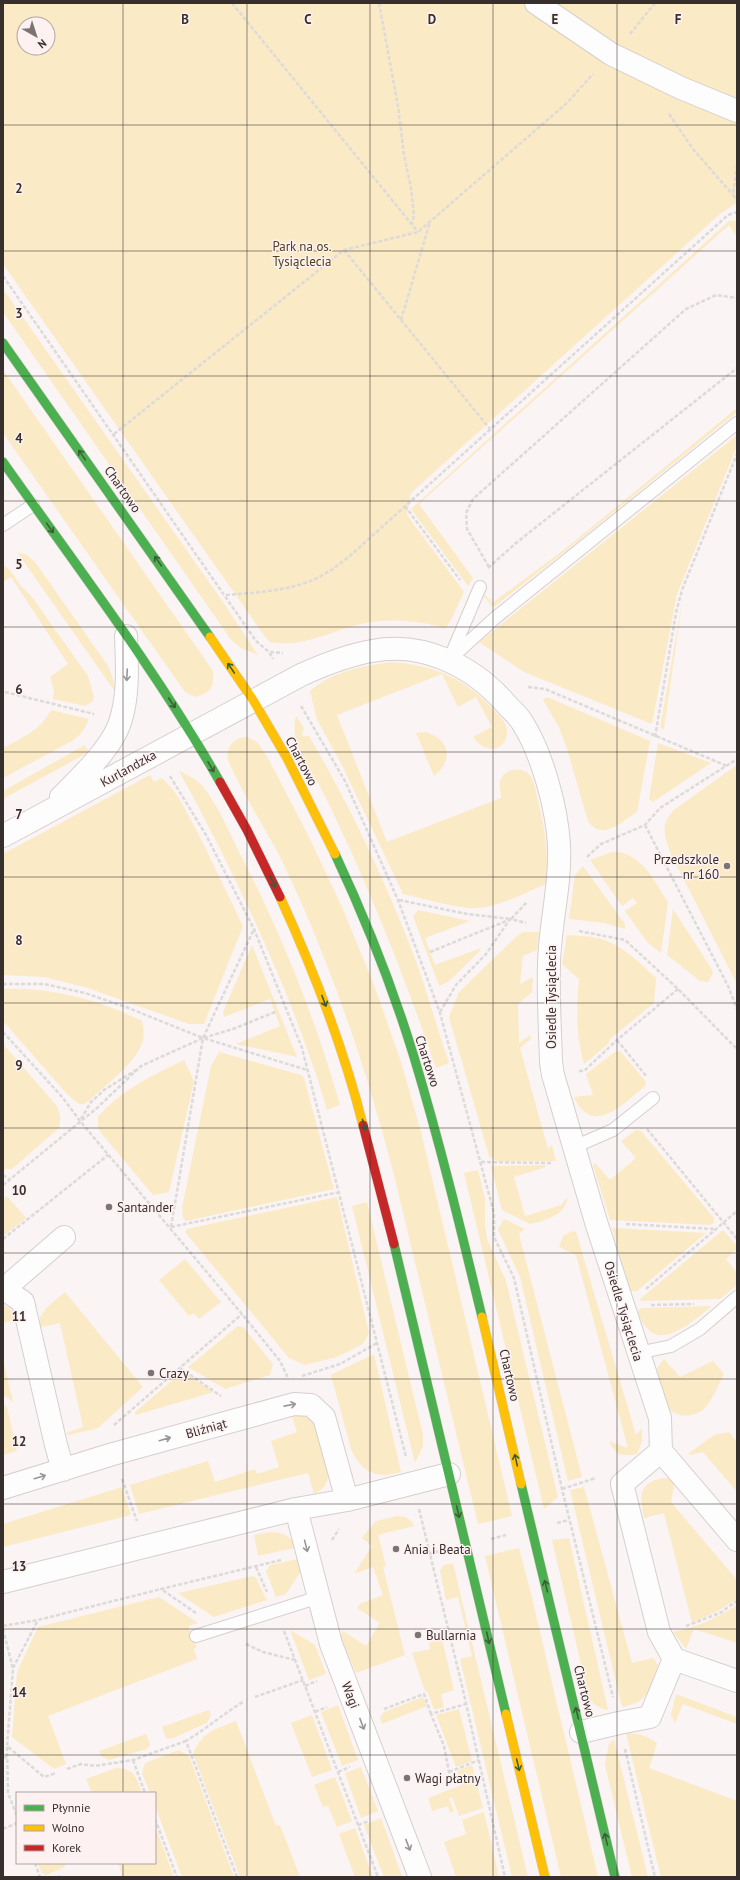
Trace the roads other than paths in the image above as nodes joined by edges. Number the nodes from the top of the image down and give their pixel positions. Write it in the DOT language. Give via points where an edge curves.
graph roads {
  1 [pos="536,3"];
  2 [pos="737,111"];
  3 [pos="3,343"];
  4 [pos="737,423"];
  5 [pos="3,462"];
  6 [pos="33,505"];
  7 [pos="3,525"];
  8 [pos="480,587"];
  9 [pos="126,636"];
  10 [pos="449,660"];
  11 [pos="253,700"];
  12 [pos="192,733"];
  13 [pos="45,813"];
  14 [pos="3,836"];
  15 [pos="653,1098"];
  16 [pos="574,1147"];
  17 [pos="64,1237"];
  18 [pos="734,1300"];
  19 [pos="638,1353"];
  20 [pos="661,1451"];
  21 [pos="63,1470"];
  22 [pos="450,1474"];
  23 [pos="3,1488"];
  24 [pos="347,1500"];
  25 [pos="296,1509"];
  26 [pos="737,1540"];
  27 [pos="3,1582"];
  28 [pos="319,1597"];
  29 [pos="196,1636"];
  30 [pos="674,1660"];
  31 [pos="737,1681"];
  32 [pos="581,1732"];
  33 [pos="420,1877"];
  34 [pos="545,1877"];
  35 [pos="615,1877"];
  1 -- 2 [label="street" via="611,54"];
  11 -- 3 [label="street, Chartowo, one-way"];
  4 -- 10 [label="lane" via="495,618"];
  5 -- 6 [label="street"];
  6 -- 7 [label="lane"];
  6 -- 9 [label="street, one-way"];
  8 -- 10 [label="lane"];
  9 -- 12 [label="street, one-way"];
  9 -- 13 [label="street, one-way" via="126,694 121,721 106,749"];
  10 -- 11 [label="street, Osiedle Tysiąclecia" via="398,649 373,650 307,672"];
  10 -- 16 [label="street, Osiedle Tysiąclecia" via="476,675 522,721 538,753 555,813 559,846 549,962 551,1062"];
  11 -- 12 [label="street, Kurlandzka"];
  32 -- 11 [label="street, Chartowo, one-way" via="451,1189 414,1056 354,895 326,835"];
  12 -- 13 [label="street, Kurlandzka"];
  12 -- 22 [label="street, one-way" via="271,878 335,1030 351,1078 385,1206"];
  13 -- 14 [label="street, Kurlandzka"];
  15 -- 16 [label="lane" via="613,1130"];
  16 -- 19 [label="street, Osiedle Tysiąclecia" via="596,1222 626,1306"];
  17 -- 21 [label="street" via="4,1289 23,1302"];
  18 -- 19 [label="lane" via="700,1329 671,1346"];
  19 -- 20 [label="street, Osiedle Tysiąclecia" via="660,1418"];
  20 -- 26 [label="street"];
  20 -- 30 [label="street" via="622,1484 659,1632"];
  23 -- 21 [label="street, Bliźniąt, one-way"];
  21 -- 24 [label="street, Bliźniąt, one-way" via="294,1404 311,1406 324,1417"];
  22 -- 24 [label="street"];
  22 -- 34 [label="street, one-way"];
  24 -- 25 [label="street"];
  25 -- 27 [label="street"];
  25 -- 28 [label="street, Wagi, one-way"];
  28 -- 29 [label="lane"];
  28 -- 33 [label="street, Wagi, one-way" via="331,1644"];
  30 -- 31 [label="street"];
  30 -- 32 [label="street" via="650,1718"];
  35 -- 32 [label="street, Chartowo, one-way"];
}
